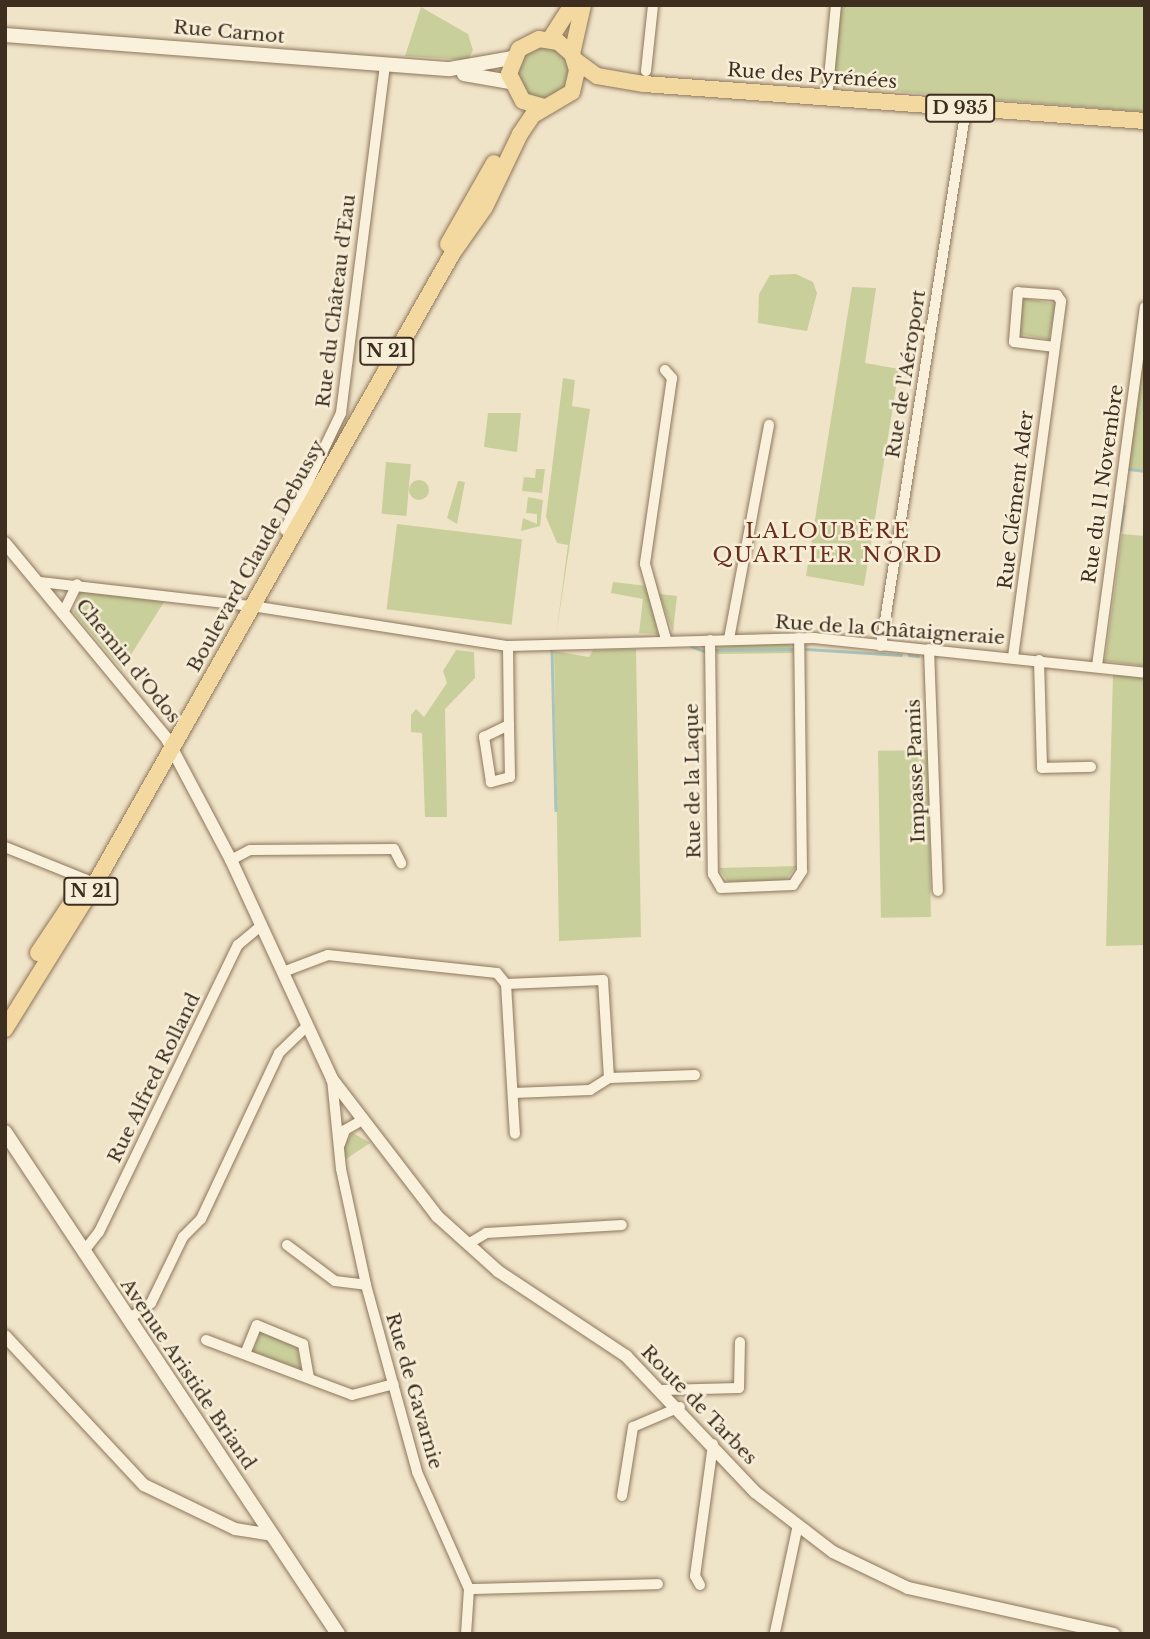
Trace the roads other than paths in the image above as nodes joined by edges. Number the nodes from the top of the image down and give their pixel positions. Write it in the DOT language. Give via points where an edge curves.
graph roads {
  1 [pos="572,5"];
  2 [pos="583,5"];
  3 [pos="653,5"];
  4 [pos="836,5"];
  5 [pos="5,35"];
  6 [pos="550,39"];
  7 [pos="573,57"];
  8 [pos="512,58"];
  9 [pos="385,65"];
  10 [pos="450,69"];
  11 [pos="645,77"];
  12 [pos="513,88"];
  13 [pos="572,92"];
  14 [pos="827,98"];
  15 [pos="544,107"];
  16 [pos="966,109"];
  17 [pos="1145,121"];
  18 [pos="1145,307"];
  19 [pos="1053,347"];
  20 [pos="665,370"];
  21 [pos="769,425"];
  22 [pos="285,530"];
  23 [pos="5,543"];
  24 [pos="40,582"];
  25 [pos="76,584"];
  26 [pos="247,605"];
  27 [pos="63,613"];
  28 [pos="799,638"];
  29 [pos="666,639"];
  30 [pos="730,639"];
  31 [pos="710,640"];
  32 [pos="508,646"];
  33 [pos="881,646"];
  34 [pos="929,649"];
  35 [pos="1013,657"];
  36 [pos="1039,660"];
  37 [pos="1097,666"];
  38 [pos="1145,673"];
  39 [pos="509,725"];
  40 [pos="170,744"];
  41 [pos="1091,767"];
  42 [pos="5,847"];
  43 [pos="231,860"];
  44 [pos="401,863"];
  45 [pos="87,880"];
  46 [pos="938,891"];
  47 [pos="261,926"];
  48 [pos="283,972"];
  49 [pos="506,984"];
  50 [pos="5,1013"];
  51 [pos="306,1027"];
  52 [pos="5,1029"];
  53 [pos="695,1075"];
  54 [pos="331,1079"];
  55 [pos="609,1079"];
  56 [pos="513,1093"];
  57 [pos="356,1117"];
  58 [pos="334,1121"];
  59 [pos="6,1132"];
  60 [pos="515,1134"];
  61 [pos="338,1151"];
  62 [pos="622,1225"];
  63 [pos="468,1244"];
  64 [pos="287,1245"];
  65 [pos="84,1251"];
  66 [pos="366,1285"];
  67 [pos="129,1319"];
  68 [pos="5,1336"];
  69 [pos="206,1340"];
  70 [pos="740,1342"];
  71 [pos="246,1354"];
  72 [pos="309,1377"];
  73 [pos="394,1384"];
  74 [pos="662,1390"];
  75 [pos="680,1407"];
  76 [pos="713,1444"];
  77 [pos="622,1496"];
  78 [pos="797,1529"];
  79 [pos="272,1535"];
  80 [pos="658,1584"];
  81 [pos="700,1585"];
  82 [pos="469,1589"];
  83 [pos="775,1632"];
  84 [pos="338,1634"];
  85 [pos="466,1634"];
  86 [pos="1114,1634"];
  1 -- 6 [label="main road"];
  2 -- 7 [label="main road"];
  3 -- 11 [label="street"];
  4 -- 14 [label="street"];
  5 -- 9 [label="main road, Rue Carnot"];
  6 -- 7 [label="main road"];
  6 -- 8 [label="main road" via="528,42"];
  7 -- 11 [label="main road, D 935" via="597,76"];
  7 -- 13 [label="main road"];
  8 -- 10 [label="main road, Rue Carnot"];
  8 -- 12 [label="main road"];
  9 -- 10 [label="main road, Rue Carnot"];
  9 -- 22 [label="street, Rue du Château d'Eau" via="341,413"];
  10 -- 12 [label="main road, Rue Carnot"];
  11 -- 13 [label="main road, D 935"];
  11 -- 14 [label="main road, Rue des Pyrénées / D 935"];
  12 -- 15 [label="main road"];
  12 -- 22 [label="main road, Boulevard Claude Debussy / N 21" via="516,123"];
  13 -- 15 [label="main road"];
  14 -- 16 [label="main road, Rue des Pyrénées / D 935"];
  15 -- 26 [label="main road, Boulevard Claude Debussy / N 21" via="520,134 485,208 452,254"];
  16 -- 17 [label="main road, Rue des Pyrénées / D 935"];
  16 -- 33 [label="street, Rue de l'Aéroport"];
  18 -- 37 [label="street, Rue du 11 Novembre"];
  19 -- 19 [label="street, Rue Clément Ader" via="1057,295 1018,292 1014,342"];
  19 -- 35 [label="street, Rue Clément Ader"];
  20 -- 29 [label="street" via="672,378 645,564"];
  21 -- 30 [label="street"];
  22 -- 26 [label="main road, Boulevard Claude Debussy / N 21"];
  23 -- 24 [label="street, Chemin d'Odos"];
  24 -- 25 [label="street, Rue de la Châtaigneraie"];
  24 -- 27 [label="street, Chemin d'Odos"];
  25 -- 26 [label="street, Rue de la Châtaigneraie"];
  25 -- 27 [label="street"];
  26 -- 32 [label="street, Rue de la Châtaigneraie"];
  26 -- 40 [label="main road, Boulevard Claude Debussy / N 21"];
  27 -- 40 [label="street, Chemin d'Odos"];
  28 -- 30 [label="street, Rue de la Châtaigneraie"];
  28 -- 31 [label="street, Rue de la Laque" via="802,871 793,885 721,888 713,874"];
  28 -- 33 [label="street, Rue de la Châtaigneraie"];
  29 -- 31 [label="street, Rue de la Châtaigneraie"];
  29 -- 32 [label="street, Rue de la Châtaigneraie"];
  30 -- 31 [label="street, Rue de la Châtaigneraie"];
  32 -- 39 [label="street"];
  33 -- 34 [label="street, Rue de la Châtaigneraie"];
  34 -- 35 [label="street, Rue de la Châtaigneraie"];
  34 -- 46 [label="street, Impasse Pamis"];
  35 -- 36 [label="street, Rue de la Châtaigneraie"];
  36 -- 37 [label="street, Rue de la Châtaigneraie"];
  36 -- 41 [label="street" via="1042,768"];
  37 -- 38 [label="street, Rue de la Châtaigneraie"];
  39 -- 39 [label="street" via="510,777 491,782 484,737"];
  40 -- 43 [label="street, Chemin d'Odos"];
  40 -- 45 [label="main road, Boulevard Claude Debussy / N 21"];
  40 -- 52 [label="main road, Boulevard Claude Debussy / N 21"];
  42 -- 45 [label="street"];
  43 -- 44 [label="street" via="250,850 394,849"];
  43 -- 47 [label="street, Chemin d'Odos"];
  45 -- 50 [label="main road, Boulevard Claude Debussy / N 21"];
  47 -- 48 [label="street, Chemin d'Odos"];
  47 -- 65 [label="street, Rue Alfred Rolland" via="238,945 99,1232"];
  48 -- 49 [label="street" via="328,955 487,968"];
  48 -- 51 [label="street, Chemin d'Odos"];
  49 -- 55 [label="street" via="603,981"];
  49 -- 56 [label="street"];
  51 -- 54 [label="street, Route de Tarbes"];
  51 -- 67 [label="street" via="279,1053 201,1219 183,1237 151,1303"];
  53 -- 55 [label="street"];
  54 -- 57 [label="street, Route de Tarbes"];
  54 -- 58 [label="street, Rue de Gavarnie"];
  55 -- 56 [label="street" via="590,1090"];
  56 -- 60 [label="street"];
  57 -- 58 [label="street"];
  57 -- 61 [label="street" via="345,1130"];
  57 -- 63 [label="street, Route de Tarbes"];
  58 -- 61 [label="street, Rue de Gavarnie"];
  59 -- 65 [label="main road, Avenue Aristide Briand"];
  61 -- 66 [label="street, Rue de Gavarnie"];
  62 -- 63 [label="street" via="486,1233"];
  63 -- 74 [label="street, Route de Tarbes"];
  64 -- 66 [label="street" via="335,1281"];
  65 -- 67 [label="main road, Avenue Aristide Briand"];
  66 -- 73 [label="street, Rue de Gavarnie"];
  67 -- 79 [label="main road, Avenue Aristide Briand"];
  68 -- 79 [label="street" via="144,1485 235,1529"];
  69 -- 71 [label="street"];
  70 -- 74 [label="street" via="739,1388"];
  71 -- 72 [label="street"];
  71 -- 72 [label="street" via="257,1325 303,1344"];
  72 -- 73 [label="street" via="352,1395"];
  73 -- 82 [label="street, Rue de Gavarnie" via="417,1472"];
  74 -- 75 [label="street, Route de Tarbes"];
  75 -- 76 [label="street, Route de Tarbes"];
  75 -- 77 [label="street" via="633,1427"];
  76 -- 78 [label="street, Route de Tarbes"];
  76 -- 81 [label="street" via="695,1576"];
  78 -- 83 [label="street"];
  78 -- 86 [label="street, Route de Tarbes" via="908,1588"];
  79 -- 84 [label="main road, Avenue Aristide Briand"];
  80 -- 82 [label="street"];
  82 -- 85 [label="street, Rue de Gavarnie"];
}
